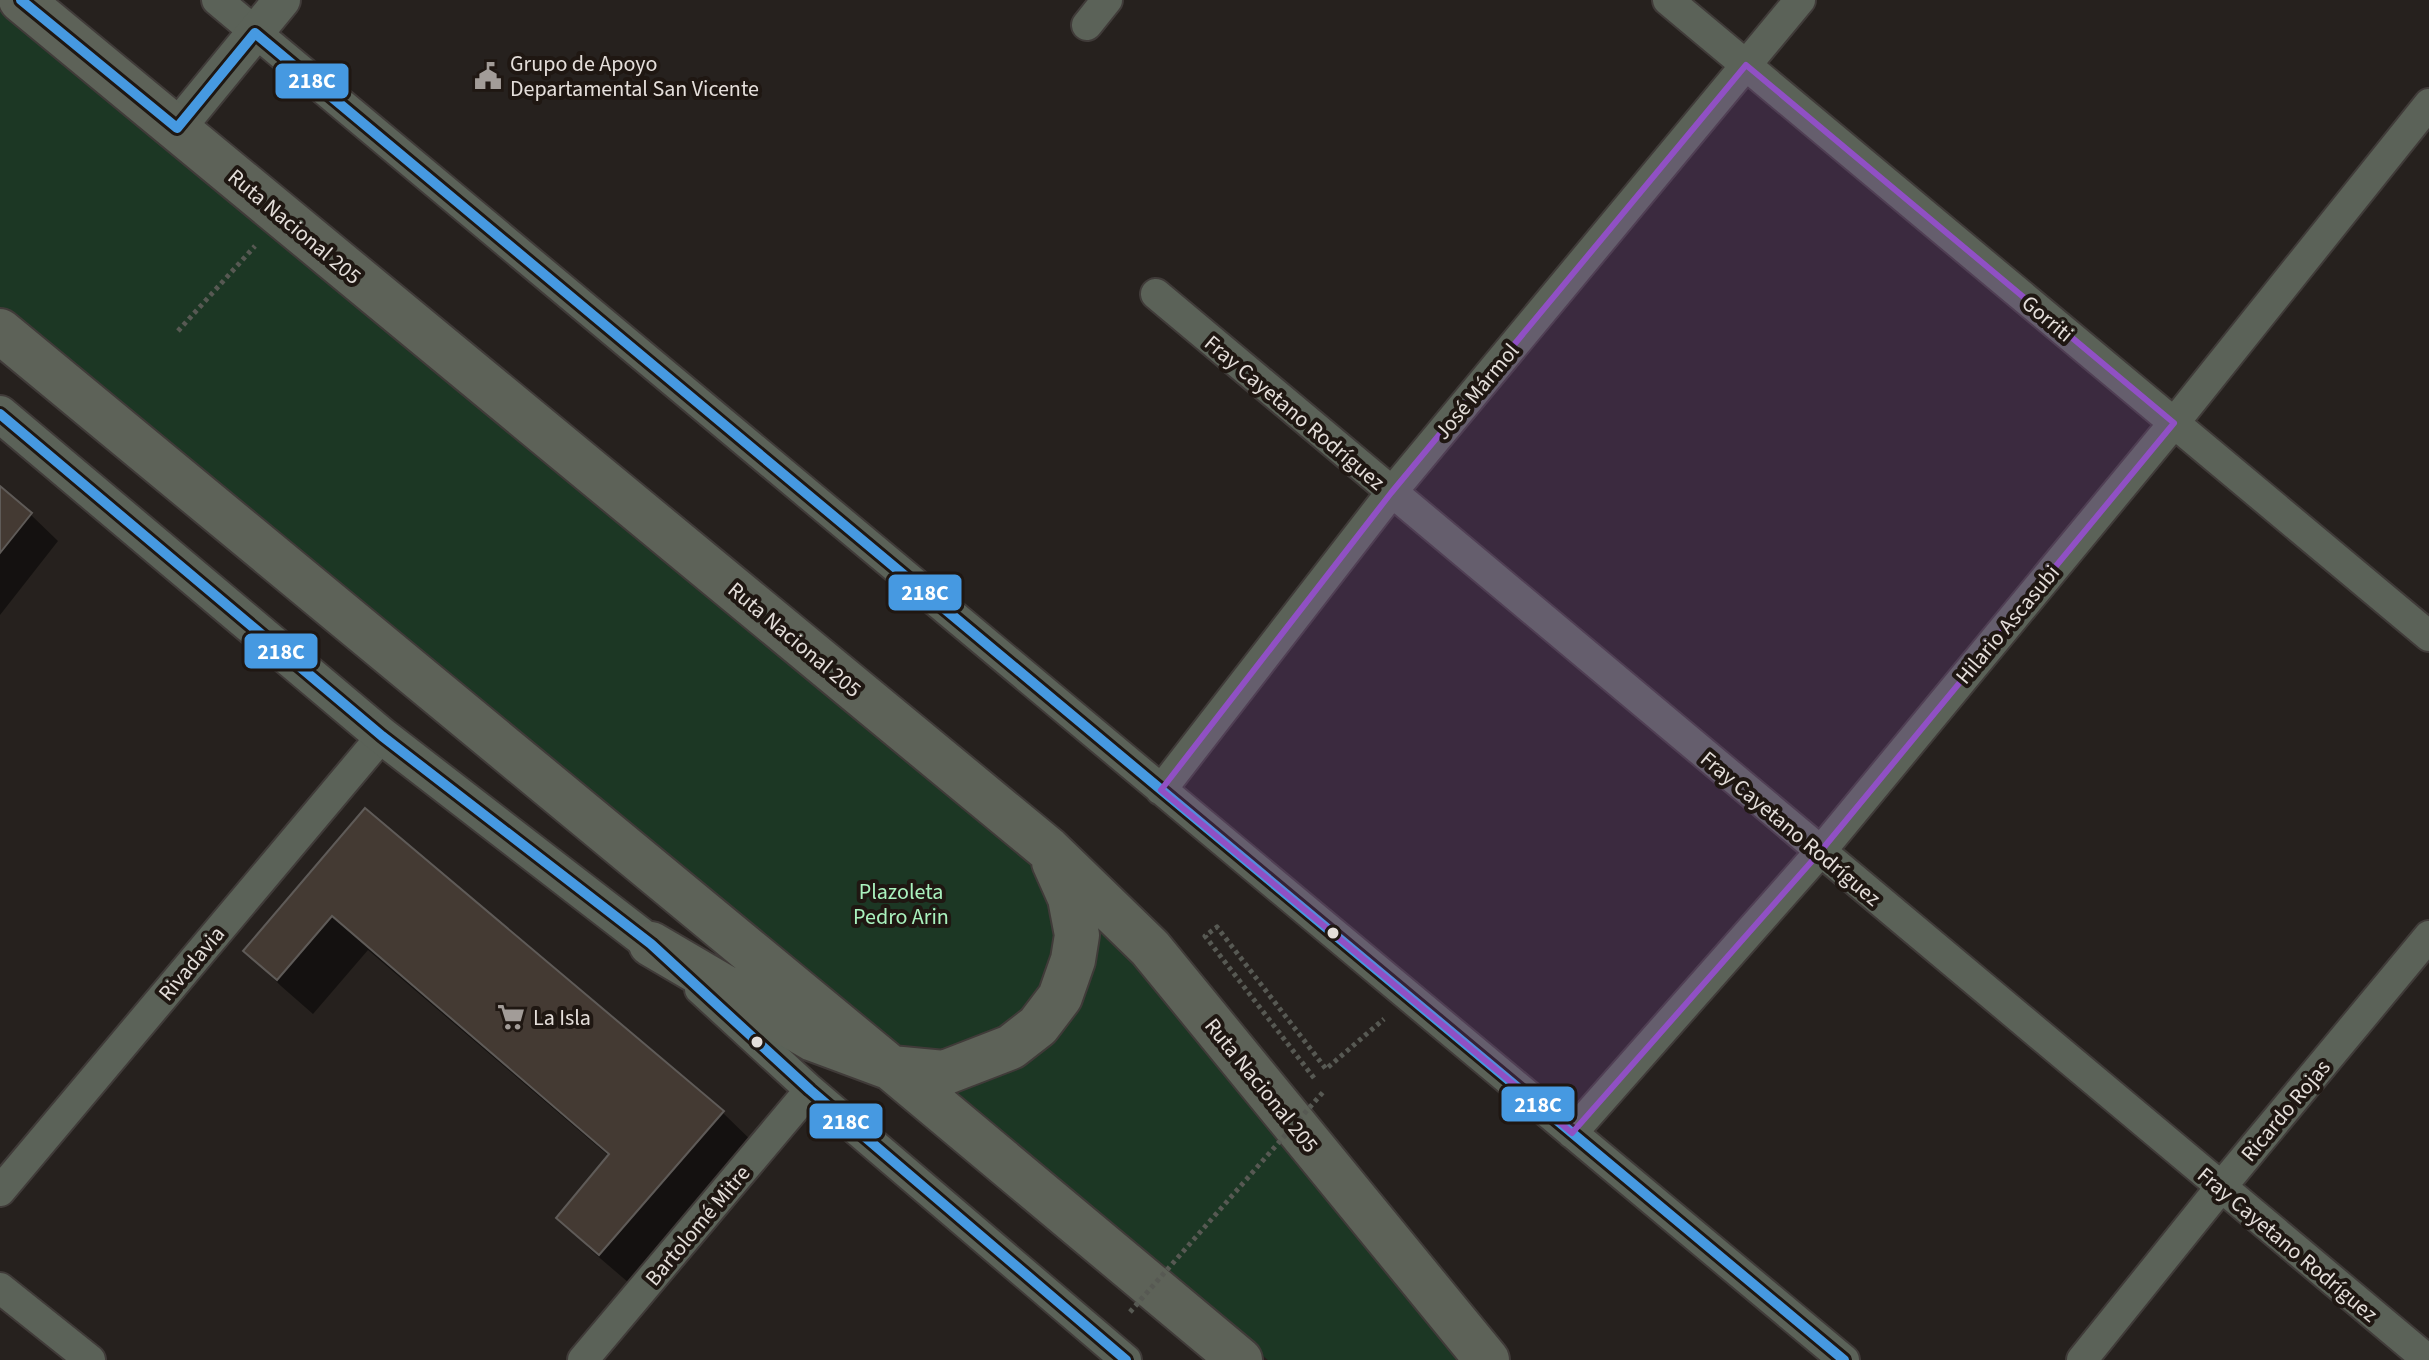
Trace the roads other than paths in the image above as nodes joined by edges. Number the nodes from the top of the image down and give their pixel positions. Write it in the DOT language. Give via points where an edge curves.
graph roads {
  1 [pos="21,0"];
  2 [pos="217,0"];
  3 [pos="282,0"];
  4 [pos="1107,0"];
  5 [pos="1668,0"];
  6 [pos="1800,0"];
  7 [pos="1087,25"];
  8 [pos="255,33"];
  9 [pos="1746,65"];
  10 [pos="2429,104"];
  11 [pos="177,128"];
  12 [pos="1156,294"];
  13 [pos="0,331"];
  14 [pos="0,414"];
  15 [pos="2174,423"];
  16 [pos="1391,493"];
  17 [pos="2429,636"];
  18 [pos="382,736"];
  19 [pos="1161,790"];
  20 [pos="1048,849"];
  21 [pos="1820,852"];
  22 [pos="2429,936"];
  23 [pos="651,944"];
  24 [pos="891,1068"];
  25 [pos="810,1090"];
  26 [pos="1572,1133"];
  27 [pos="2221,1187"];
  28 [pos="0,1191"];
  29 [pos="0,1288"];
  30 [pos="90,1360"];
  31 [pos="583,1360"];
  32 [pos="1126,1360"];
  33 [pos="1240,1360"];
  34 [pos="1487,1360"];
  35 [pos="1844,1360"];
  36 [pos="2082,1360"];
  37 [pos="2428,1360"];
  1 -- 11 [label="main road, Ruta Nacional 205"];
  2 -- 8 [label="street"];
  3 -- 8 [label="street"];
  4 -- 7 [label="street"];
  5 -- 9 [label="street, Gorriti"];
  6 -- 9 [label="street, José Mármol"];
  8 -- 11 [label="street"];
  8 -- 19 [label="street"];
  9 -- 15 [label="street, Gorriti"];
  9 -- 16 [label="street, José Mármol"];
  10 -- 15 [label="street, Hilario Ascasubi"];
  11 -- 20 [label="main road, Ruta Nacional 205"];
  12 -- 16 [label="street, Fray Cayetano Rodríguez"];
  13 -- 24 [label="main road"];
  14 -- 18 [label="street"];
  15 -- 17 [label="street, Gorriti"];
  15 -- 21 [label="street, Hilario Ascasubi"];
  16 -- 19 [label="street, José Mármol"];
  16 -- 21 [label="street, Fray Cayetano Rodríguez"];
  18 -- 23 [label="street"];
  18 -- 28 [label="street, Rivadavia"];
  19 -- 26 [label="street"];
  20 -- 24 [label="main road" via="1070,898 1077,935 1060,997 1038,1026 1011,1047 976,1062 944,1073"];
  20 -- 34 [label="main road, Ruta Nacional 205" via="1150,948"];
  21 -- 26 [label="street, Hilario Ascasubi"];
  21 -- 27 [label="street, Fray Cayetano Rodríguez"];
  22 -- 27 [label="street, Ricardo Rojas"];
  23 -- 24 [label="main road" via="813,1039"];
  23 -- 25 [label="street"];
  24 -- 33 [label="main road"];
  25 -- 31 [label="street, Bartolomé Mitre"];
  25 -- 32 [label="street"];
  26 -- 35 [label="street"];
  27 -- 36 [label="street, Ricardo Rojas"];
  27 -- 37 [label="street, Fray Cayetano Rodríguez"];
  29 -- 30 [label="street"];
}
